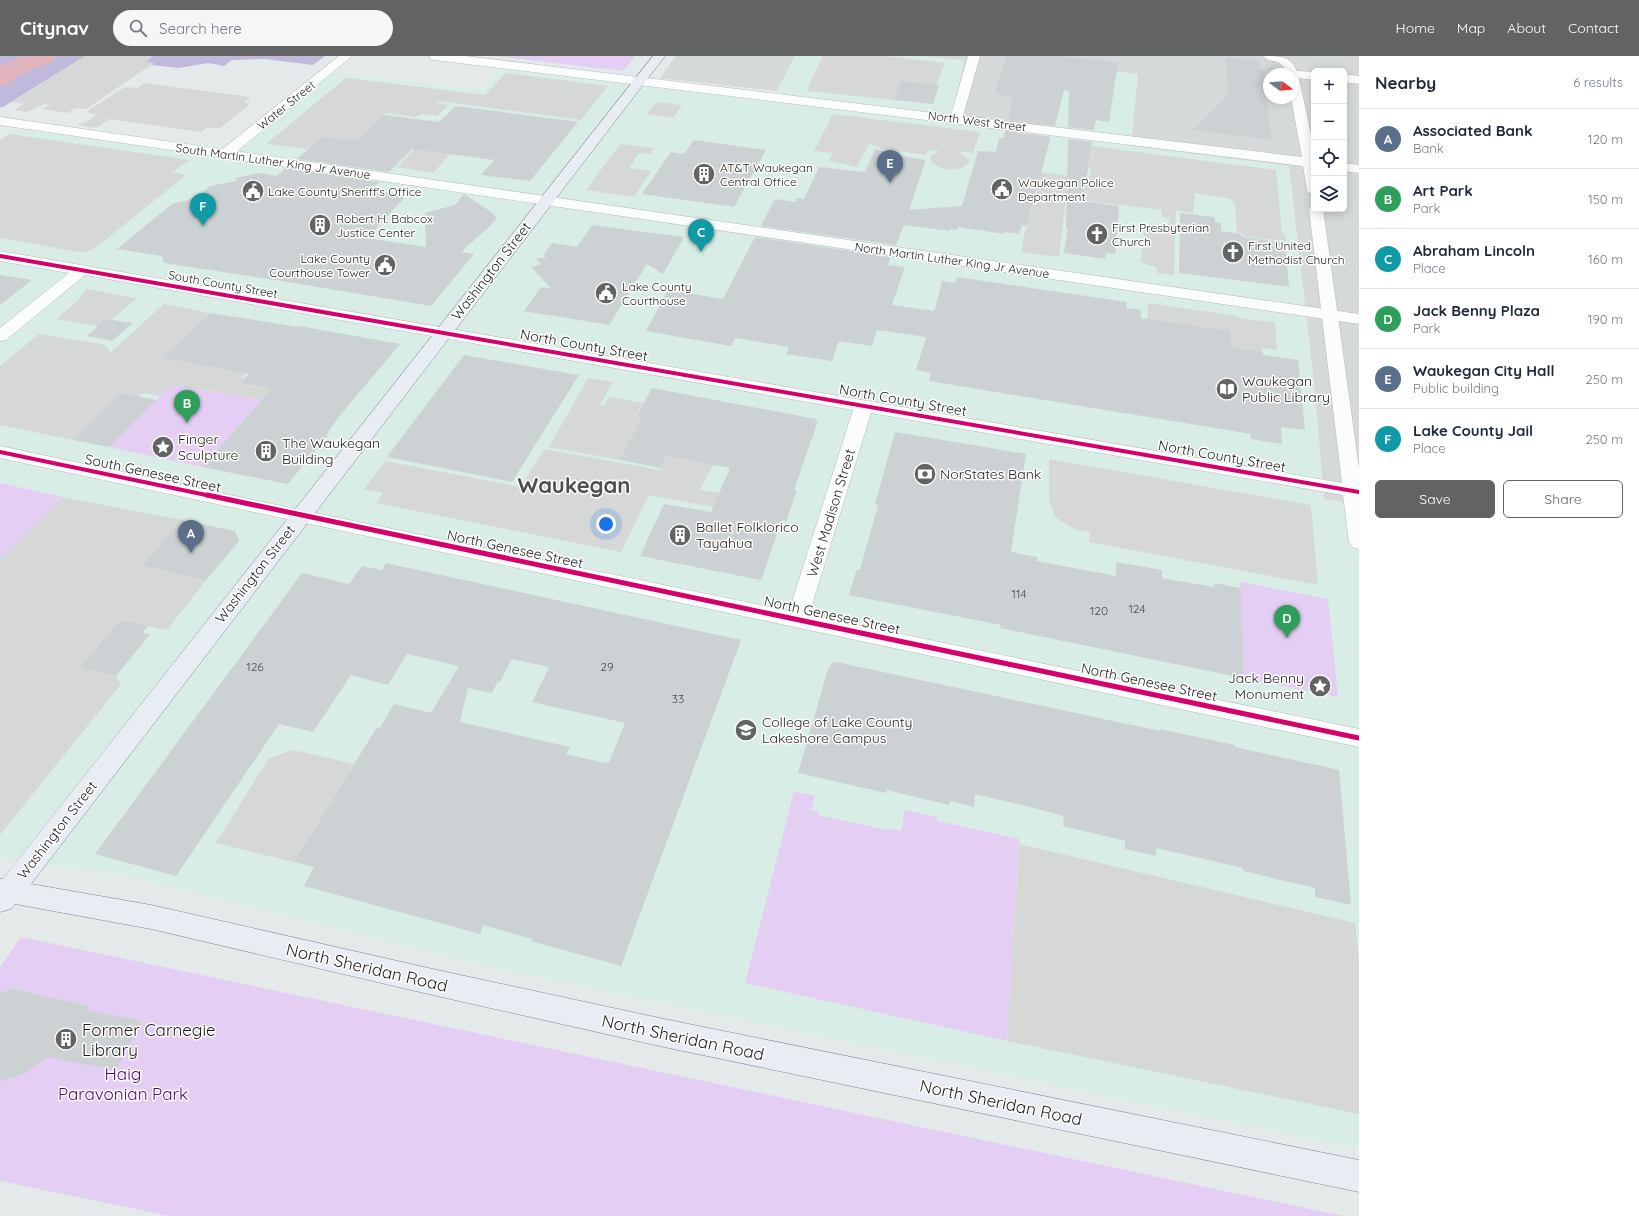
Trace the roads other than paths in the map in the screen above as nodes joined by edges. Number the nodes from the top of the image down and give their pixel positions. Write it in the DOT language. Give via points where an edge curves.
graph roads {
  1 [pos="346,56"];
  2 [pos="435,56"];
  3 [pos="659,56"];
  4 [pos="974,56"];
  5 [pos="1269,56"];
  6 [pos="1291,68"];
  7 [pos="1299,75"];
  8 [pos="1311,76"];
  9 [pos="1347,78"];
  10 [pos="640,80"];
  11 [pos="1359,80"];
  12 [pos="1299,103"];
  13 [pos="956,119"];
  14 [pos="0,121"];
  15 [pos="225,154"];
  16 [pos="1311,158"];
  17 [pos="1311,163"];
  18 [pos="1347,167"];
  19 [pos="1359,169"];
  20 [pos="545,200"];
  21 [pos="1316,212"];
  22 [pos="0,256"];
  23 [pos="82,270"];
  24 [pos="1330,315"];
  25 [pos="1359,319"];
  26 [pos="442,333"];
  27 [pos="0,336"];
  28 [pos="864,405"];
  29 [pos="0,452"];
  30 [pos="1356,492"];
  31 [pos="301,516"];
  32 [pos="1359,542"];
  33 [pos="797,620"];
  34 [pos="1359,738"];
  35 [pos="3,895"];
  36 [pos="1359,1176"];
  1 -- 15 [label="street, Water Street"];
  2 -- 10 [label="street, North West Street"];
  3 -- 10 [label="main road, Washington Street"];
  4 -- 13 [label="street"];
  5 -- 6 [label="street" via="1287,62"];
  7 -- 8 [label="street"];
  9 -- 11 [label="street"];
  10 -- 13 [label="street, North West Street"];
  10 -- 20 [label="main road, Washington Street"];
  12 -- 16 [label="street"];
  13 -- 17 [label="street, North West Street"];
  14 -- 15 [label="street, South Martin Luther King Jr Avenue"];
  15 -- 20 [label="street, South Martin Luther King Jr Avenue"];
  18 -- 19 [label="street"];
  20 -- 24 [label="street, North Martin Luther King Jr Avenue"];
  20 -- 26 [label="main road, Washington Street"];
  21 -- 24 [label="street"];
  22 -- 23 [label="street, South County Street"];
  23 -- 26 [label="street, South County Street"];
  23 -- 27 [label="street"];
  24 -- 25 [label="street, North Martin Luther King Jr Avenue"];
  24 -- 30 [label="street"];
  26 -- 28 [label="street, North County Street"];
  26 -- 31 [label="main road, Washington Street"];
  28 -- 30 [label="street, North County Street"];
  28 -- 33 [label="street, West Madison Street"];
  29 -- 31 [label="street, South Genesee Street"];
  30 -- 32 [label="street"];
  31 -- 33 [label="street, North Genesee Street"];
  31 -- 35 [label="main road, Washington Street"];
  33 -- 34 [label="street, North Genesee Street"];
  35 -- 36 [label="main road, North Sheridan Road" via="151,917 664,1033"];
}
